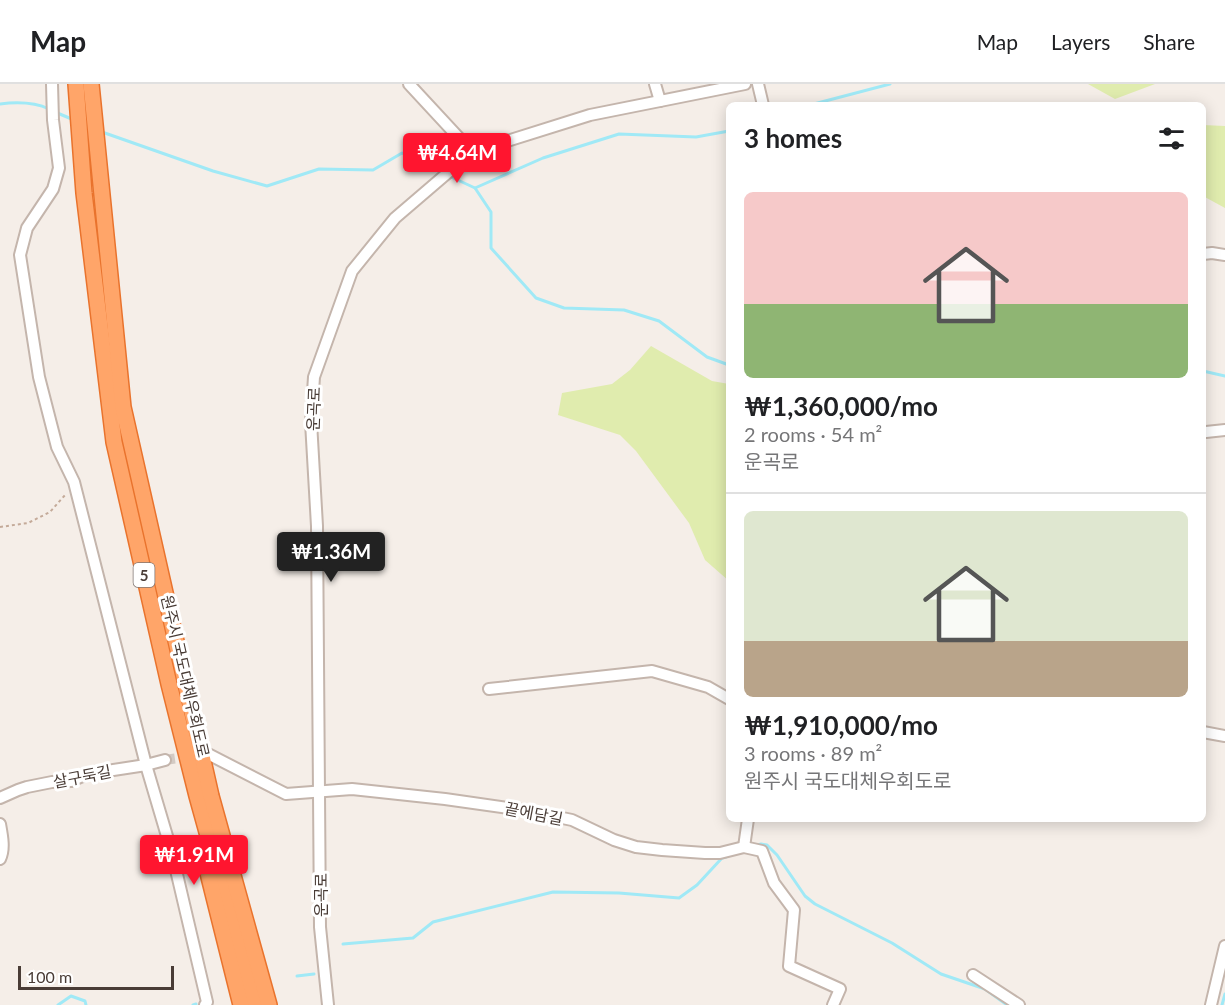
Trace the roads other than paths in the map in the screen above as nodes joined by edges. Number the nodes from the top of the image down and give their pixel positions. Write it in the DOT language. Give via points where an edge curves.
graph roads {
  1 [pos="52,84"];
  2 [pos="76,84"];
  3 [pos="91,84"];
  4 [pos="409,84"];
  5 [pos="656,84"];
  6 [pos="745,84"];
  7 [pos="758,84"];
  8 [pos="660,101"];
  9 [pos="762,102"];
  10 [pos="88,136"];
  11 [pos="469,155"];
  12 [pos="1206,254"];
  13 [pos="1225,255"];
  14 [pos="1225,430"];
  15 [pos="1206,432"];
  16 [pos="489,689"];
  17 [pos="726,697"];
  18 [pos="1206,733"];
  19 [pos="1225,736"];
  20 [pos="208,754"];
  21 [pos="165,760"];
  22 [pos="146,765"];
  23 [pos="319,791"];
  24 [pos="204,796"];
  25 [pos="0,798"];
  26 [pos="748,822"];
  27 [pos="0,824"];
  28 [pos="749,848"];
  29 [pos="0,860"];
  30 [pos="1225,946"];
  31 [pos="1222,971"];
  32 [pos="973,975"];
  33 [pos="205,1005"];
  34 [pos="241,1005"];
  35 [pos="255,1005"];
  36 [pos="269,1005"];
  37 [pos="280,1005"];
  38 [pos="327,1005"];
  39 [pos="833,1005"];
  40 [pos="1019,1005"];
  41 [pos="1211,1005"];
  1 -- 22 [label="street" via="59,168 53,189 27,228 20,255 39,377 57,447 75,482"];
  2 -- 10 [label="highway, 5"];
  3 -- 10 [label="highway, 5"];
  4 -- 11 [label="street"];
  5 -- 8 [label="street"];
  6 -- 8 [label="street, 운곡로"];
  7 -- 9 [label="street"];
  8 -- 11 [label="street, 운곡로" via="590,115"];
  10 -- 24 [label="highway, 5" via="123,407"];
  11 -- 23 [label="street, 운곡로" via="395,218 352,272 314,377 311,422 317,526"];
  12 -- 13 [label="street"];
  14 -- 15 [label="street"];
  16 -- 17 [label="street" via="652,670 708,687"];
  18 -- 19 [label="street"];
  20 -- 23 [label="street" via="286,794"];
  21 -- 22 [label="street, 살구둑길"];
  22 -- 25 [label="street, 살구둑길" via="27,787"];
  22 -- 33 [label="street" via="172,853"];
  23 -- 28 [label="street, 끝에담길" via="352,789 529,811 572,820 636,847 720,853"];
  23 -- 38 [label="street, 운곡로" via="320,927"];
  24 -- 34 [label="highway" via="196,825"];
  24 -- 35 [label="highway, 5"];
  24 -- 36 [label="highway, 5"];
  24 -- 37 [label="highway" via="225,818"];
  26 -- 28 [label="street"];
  27 -- 29 [label="street"];
  28 -- 39 [label="street" via="762,851 774,883 794,910 789,966 840,989"];
  30 -- 31 [label="street"];
  31 -- 41 [label="street"];
  32 -- 40 [label="street"];
}
